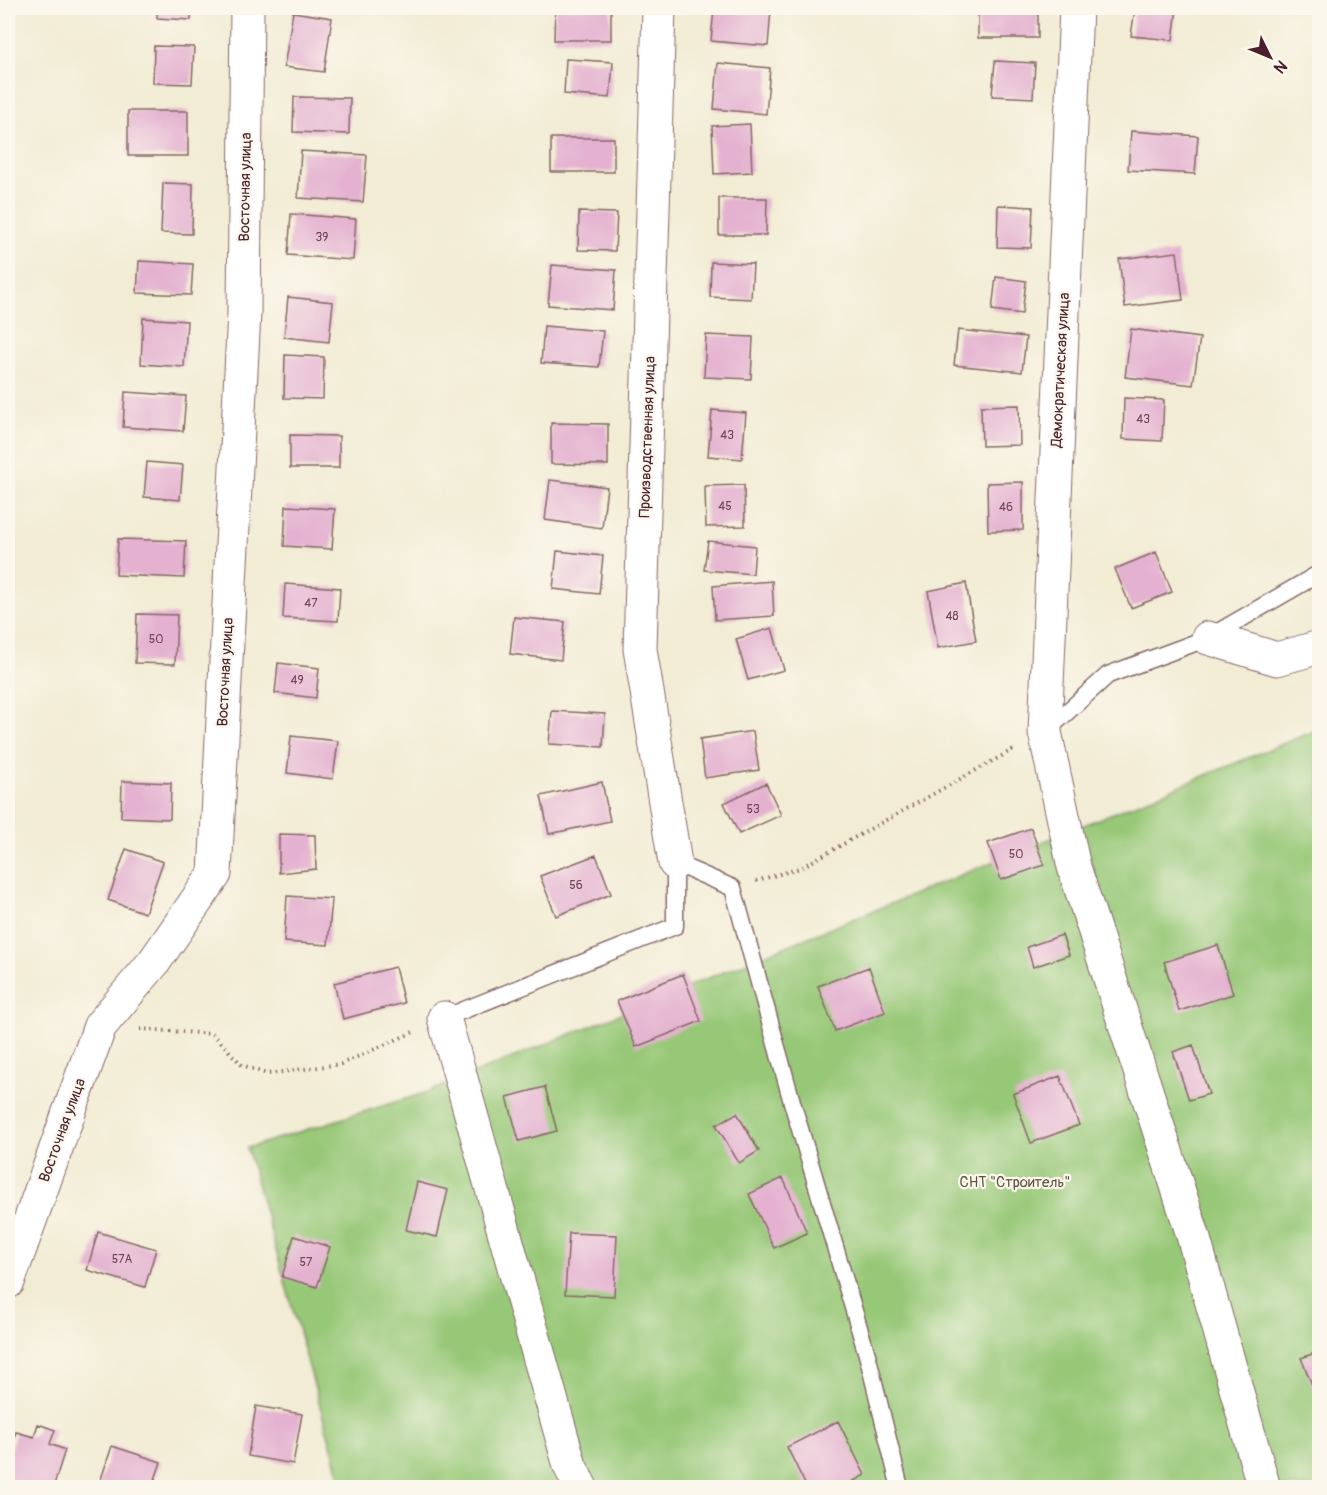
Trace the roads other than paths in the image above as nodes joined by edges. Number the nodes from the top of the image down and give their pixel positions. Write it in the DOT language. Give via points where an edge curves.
graph roads {
  1 [pos="247,8"];
  2 [pos="659,8"];
  3 [pos="1076,8"];
  4 [pos="1320,573"];
  5 [pos="1208,638"];
  6 [pos="1320,647"];
  7 [pos="1044,732"];
  8 [pos="675,863"];
  9 [pos="444,1018"];
  10 [pos="8,1282"];
  11 [pos="581,1488"];
  12 [pos="900,1488"];
  13 [pos="1264,1488"];
  1 -- 10 [label="street, Восточная улица" via="244,313 215,874 154,962 100,1026"];
  2 -- 8 [label="street, Производственная улица" via="640,649"];
  3 -- 7 [label="street, Демократическая улица"];
  4 -- 5 [label="lane"];
  5 -- 6 [label="street" via="1277,659"];
  5 -- 7 [label="lane" via="1108,675"];
  7 -- 13 [label="street, Демократическая улица" via="1074,867 1192,1232"];
  8 -- 9 [label="lane" via="675,926"];
  8 -- 12 [label="lane" via="732,888 868,1358"];
  9 -- 11 [label="street" via="566,1456"];
}
